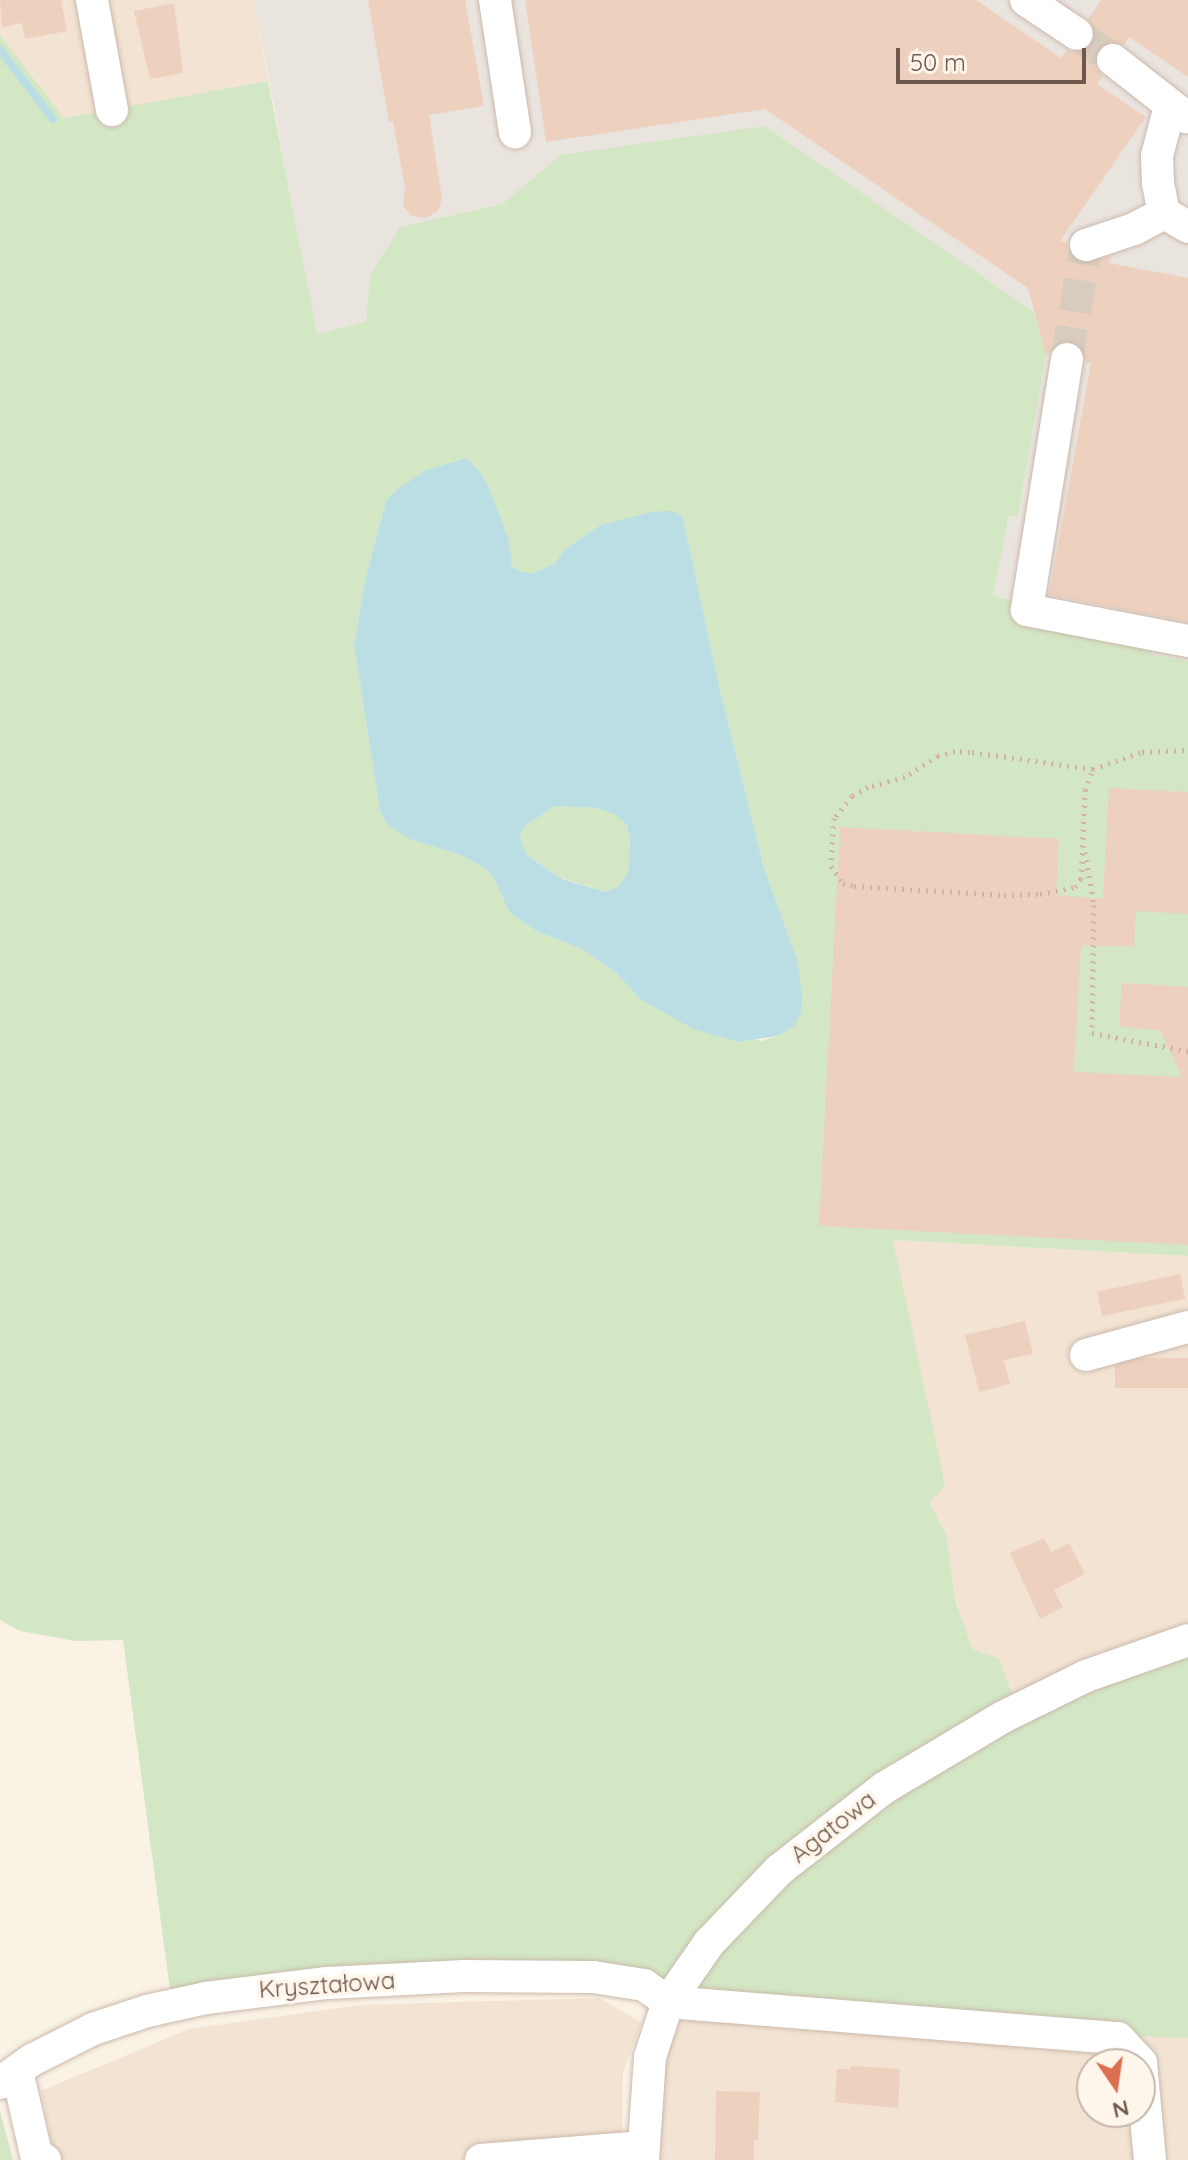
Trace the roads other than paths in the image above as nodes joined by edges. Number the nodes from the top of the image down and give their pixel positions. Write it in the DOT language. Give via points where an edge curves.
graph roads {
  1 [pos="92,0"];
  2 [pos="495,0"];
  3 [pos="1026,0"];
  4 [pos="1077,34"];
  5 [pos="1113,60"];
  6 [pos="112,110"];
  7 [pos="1179,112"];
  8 [pos="515,133"];
  9 [pos="1176,220"];
  10 [pos="1086,245"];
  11 [pos="1067,359"];
  12 [pos="1188,641"];
  13 [pos="1188,1327"];
  14 [pos="1086,1355"];
  15 [pos="1188,1640"];
  16 [pos="668,2002"];
  17 [pos="8,2077"];
  18 [pos="643,2154"];
  19 [pos="45,2160"];
  20 [pos="481,2160"];
  21 [pos="1150,2160"];
  1 -- 6 [label="street"];
  2 -- 8 [label="street"];
  3 -- 4 [label="street"];
  5 -- 7 [label="street"];
  7 -- 9 [label="street" via="1157,156"];
  9 -- 10 [label="street"];
  11 -- 12 [label="street" via="1027,610"];
  13 -- 14 [label="street"];
  15 -- 16 [label="street, Agatowa" via="1086,1676 1003,1717 884,1788 768,1880 709,1943"];
  16 -- 17 [label="street, Kryształowa" via="644,1985 593,1977 464,1976 261,1989 119,2019 68,2040"];
  16 -- 18 [label="street, Agatowa" via="650,2057"];
  16 -- 21 [label="street" via="1118,2038 1141,2063"];
  17 -- 19 [label="street" via="36,2154"];
  18 -- 20 [label="street"];
}
